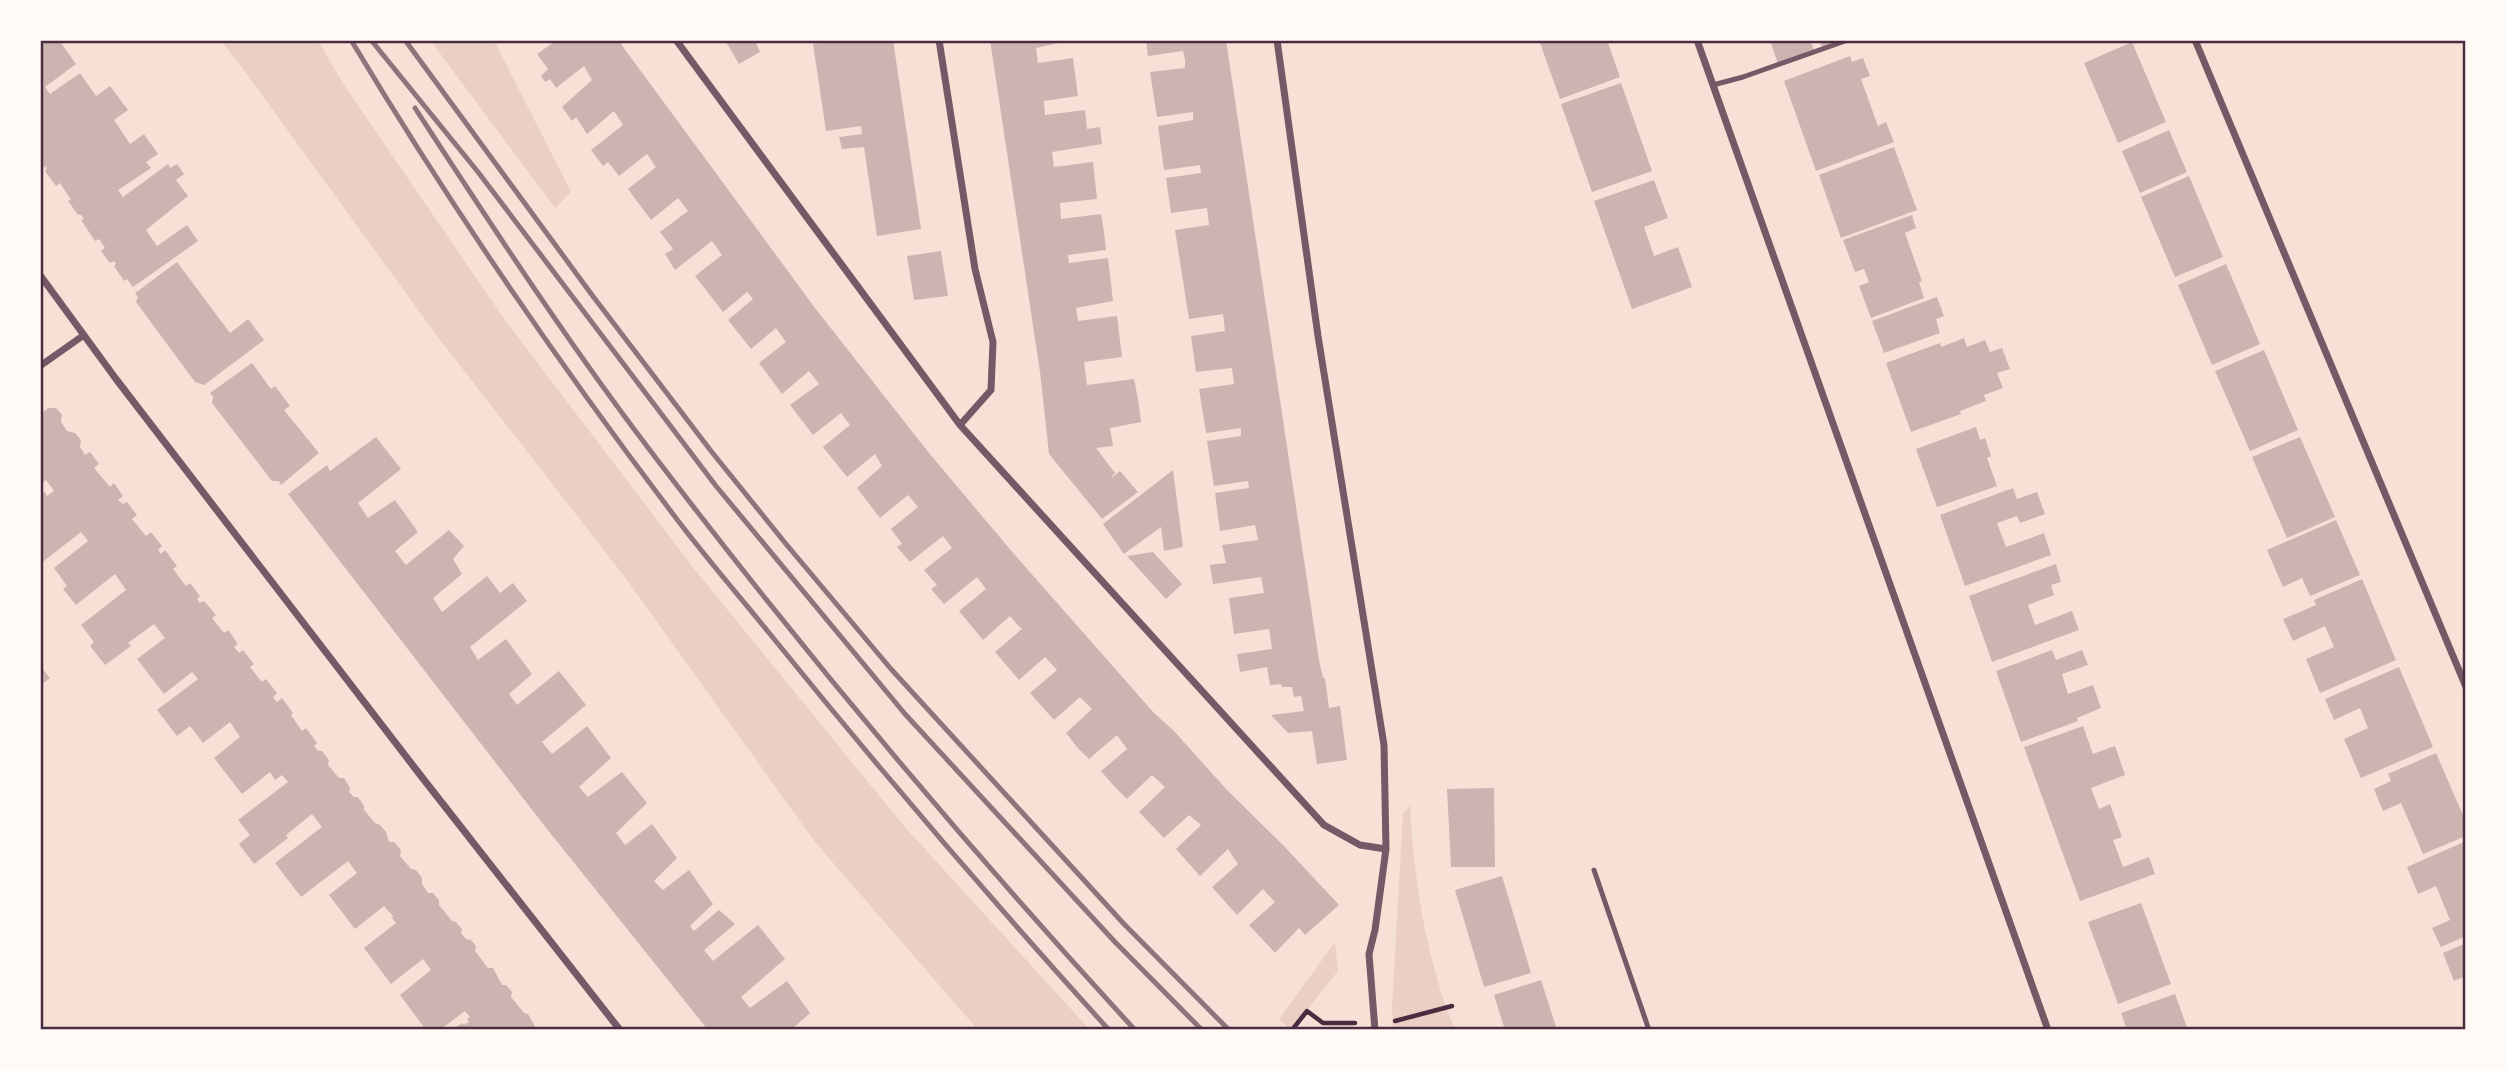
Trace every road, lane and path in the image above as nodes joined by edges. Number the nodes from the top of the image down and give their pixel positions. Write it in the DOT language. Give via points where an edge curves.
graph roads {
  1 [pos="677,40"];
  2 [pos="939,40"];
  3 [pos="1277,40"];
  4 [pos="1697,40"];
  5 [pos="1848,40"];
  6 [pos="2195,40"];
  7 [pos="1713,85"];
  8 [pos="40,275"];
  9 [pos="83,335"];
  10 [pos="40,366"];
  11 [pos="960,425"];
  12 [pos="2466,687"];
  13 [pos="1386,849"];
  14 [pos="1594,870"];
  15 [pos="1452,1006"];
  16 [pos="1348,1023"];
  17 [pos="1374,1026"];
  18 [pos="620,1030"];
  19 [pos="1292,1030"];
  20 [pos="1649,1030"];
  21 [pos="2048,1030"];
  1 -- 11 [label="street"];
  2 -- 11 [label="street" via="975,269 993,342 991,390"];
  3 -- 13 [label="street" via="1318,336 1384,745"];
  4 -- 7 [label="street"];
  5 -- 7 [label="lane"];
  6 -- 12 [label="street"];
  7 -- 21 [label="street"];
  8 -- 9 [label="street"];
  9 -- 10 [label="street"];
  9 -- 18 [label="street"];
  11 -- 13 [label="street" via="1324,825 1360,845"];
  13 -- 17 [label="street" via="1369,954"];
  14 -- 20 [label="lane"];
  15 -- 17 [label="path"];
  16 -- 19 [label="path" via="1323,1023 1307,1011"];
}
